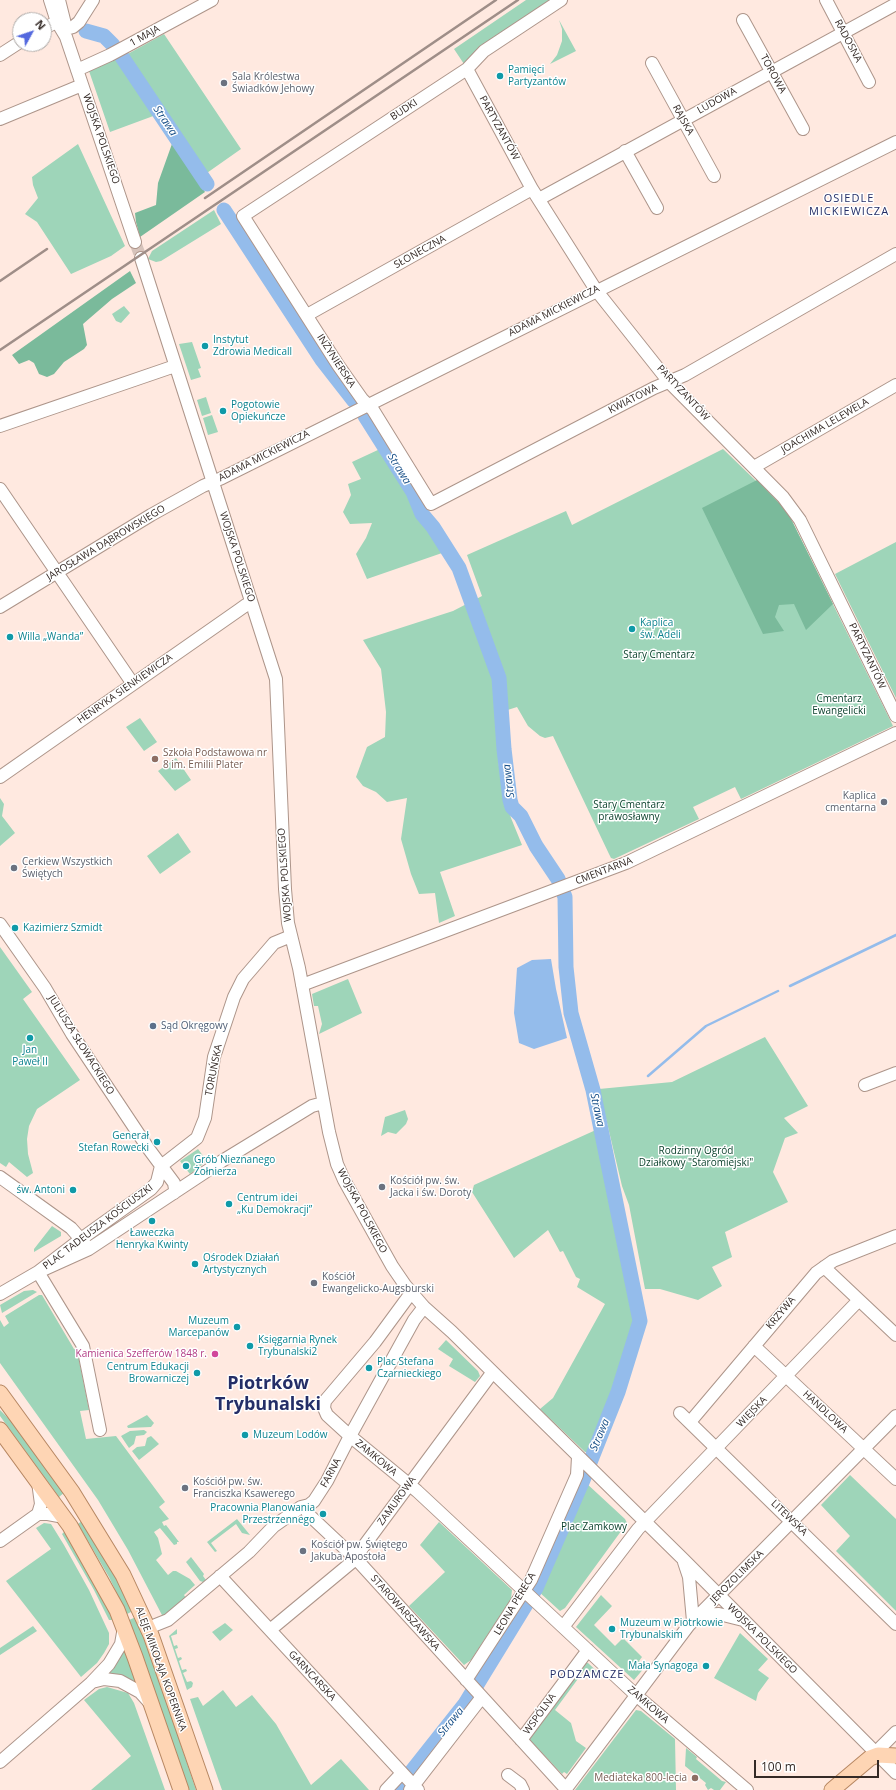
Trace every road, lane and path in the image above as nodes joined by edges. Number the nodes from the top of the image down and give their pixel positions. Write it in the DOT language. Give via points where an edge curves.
graph roads {
  1 [pos="50,0"];
  2 [pos="59,0"];
  3 [pos="93,0"];
  4 [pos="212,0"];
  5 [pos="561,0"];
  6 [pos="826,0"];
  7 [pos="896,4"];
  8 [pos="743,20"];
  9 [pos="52,28"];
  10 [pos="63,29"];
  11 [pos="843,33"];
  12 [pos="12,47"];
  13 [pos="0,55"];
  14 [pos="652,63"];
  15 [pos="467,69"];
  16 [pos="77,70"];
  17 [pos="771,72"];
  18 [pos="870,82"];
  19 [pos="82,85"];
  20 [pos="0,120"];
  21 [pos="683,120"];
  22 [pos="803,129"];
  23 [pos="896,142"];
  24 [pos="625,151"];
  25 [pos="714,176"];
  26 [pos="536,194"];
  27 [pos="657,208"];
  28 [pos="243,216"];
  29 [pos="135,242"];
  30 [pos="896,254"];
  31 [pos="141,258"];
  32 [pos="596,290"];
  33 [pos="307,315"];
  34 [pos="175,366"];
  35 [pos="669,382"];
  36 [pos="896,385"];
  37 [pos="362,407"];
  38 [pos="0,426"];
  39 [pos="754,467"];
  40 [pos="212,482"];
  41 [pos="0,489"];
  42 [pos="431,504"];
  43 [pos="58,572"];
  44 [pos="252,606"];
  45 [pos="0,607"];
  46 [pos="133,684"];
  47 [pos="896,716"];
  48 [pos="896,733"];
  49 [pos="0,777"];
  50 [pos="0,924"];
  51 [pos="291,936"];
  52 [pos="302,985"];
  53 [pos="896,1073"];
  54 [pos="864,1086"];
  55 [pos="323,1103"];
  56 [pos="161,1166"];
  57 [pos="0,1177"];
  58 [pos="158,1179"];
  59 [pos="169,1196"];
  60 [pos="896,1236"];
  61 [pos="81,1238"];
  62 [pos="89,1249"];
  63 [pos="824,1267"];
  64 [pos="38,1272"];
  65 [pos="411,1293"];
  66 [pos="0,1294"];
  67 [pos="858,1300"];
  68 [pos="424,1307"];
  69 [pos="896,1335"];
  70 [pos="754,1346"];
  71 [pos="492,1373"];
  72 [pos="787,1376"];
  73 [pos="0,1393"];
  74 [pos="680,1413"];
  75 [pos="896,1416"];
  76 [pos="690,1422"];
  77 [pos="0,1430"];
  78 [pos="100,1430"];
  79 [pos="350,1436"];
  80 [pos="716,1448"];
  81 [pos="864,1448"];
  82 [pos="581,1460"];
  83 [pos="896,1479"];
  84 [pos="38,1481"];
  85 [pos="409,1485"];
  86 [pos="306,1506"];
  87 [pos="38,1514"];
  88 [pos="64,1517"];
  89 [pos="792,1522"];
  90 [pos="645,1523"];
  91 [pos="0,1541"];
  92 [pos="355,1559"];
  93 [pos="683,1559"];
  94 [pos="220,1576"];
  95 [pos="528,1595"];
  96 [pos="719,1596"];
  97 [pos="696,1618"];
  98 [pos="744,1620"];
  99 [pos="896,1624"];
  100 [pos="124,1627"];
  101 [pos="563,1627"];
  102 [pos="148,1628"];
  103 [pos="270,1630"];
  104 [pos="588,1650"];
  105 [pos="91,1683"];
  106 [pos="474,1689"];
  107 [pos="637,1696"];
  108 [pos="153,1707"];
  109 [pos="896,1732"];
  110 [pos="521,1740"];
  111 [pos="878,1755"];
  112 [pos="896,1756"];
  113 [pos="0,1762"];
  114 [pos="896,1773"];
  115 [pos="508,1775"];
  116 [pos="410,1783"];
  117 [pos="181,1790"];
  118 [pos="205,1790"];
  119 [pos="386,1790"];
  120 [pos="523,1790"];
  121 [pos="566,1790"];
  122 [pos="747,1790"];
  123 [pos="832,1790"];
  1 -- 10 [label="street, WOJSKA POLSKIEGO"];
  2 -- 10 [label="street, WOJSKA POLSKIEGO"];
  3 -- 10 [label="street" via="79,22 73,27"];
  4 -- 16 [label="street, 1 MAJA" via="124,48"];
  5 -- 15 [label="street, BUDKI" via="484,51"];
  6 -- 11 [label="street, RADOSNA"];
  7 -- 11 [label="street, LUDOWA"];
  8 -- 17 [label="street, TOROWA"];
  9 -- 10 [label="street"];
  10 -- 16 [label="street, WOJSKA POLSKIEGO"];
  11 -- 17 [label="street, LUDOWA"];
  11 -- 18 [label="street, RADOSNA"];
  12 -- 13 [label="street"];
  14 -- 21 [label="street, RAJSKA"];
  15 -- 26 [label="street, PARTYZANTÓW"];
  15 -- 28 [label="street, BUDKI"];
  16 -- 19 [label="street, WOJSKA POLSKIEGO"];
  17 -- 21 [label="street, LUDOWA"];
  17 -- 22 [label="street, TOROWA"];
  19 -- 20 [label="street"];
  19 -- 29 [label="street, WOJSKA POLSKIEGO"];
  21 -- 24 [label="street, LUDOWA"];
  21 -- 25 [label="street, RAJSKA"];
  23 -- 32 [label="street, ADAMA MICKIEWICZA"];
  24 -- 26 [label="street, LUDOWA"];
  24 -- 27 [label="street"];
  26 -- 32 [label="street, PARTYZANTÓW"];
  26 -- 33 [label="street, SŁONECZNA"];
  28 -- 33 [label="street, INŻYNIERSKA"];
  30 -- 35 [label="street, KWIATOWA" via="685,376"];
  31 -- 34 [label="street, WOJSKA POLSKIEGO"];
  32 -- 35 [label="street, PARTYZANTÓW"];
  32 -- 37 [label="street, ADAMA MICKIEWICZA"];
  33 -- 37 [label="street, INŻYNIERSKA"];
  34 -- 38 [label="street"];
  34 -- 40 [label="street, WOJSKA POLSKIEGO"];
  35 -- 39 [label="street, PARTYZANTÓW"];
  35 -- 42 [label="street, KWIATOWA"];
  36 -- 39 [label="street, JOACHIMA LELEWELA"];
  37 -- 40 [label="street, ADAMA MICKIEWICZA"];
  37 -- 42 [label="street, INŻYNIERSKA" via="376,415"];
  39 -- 47 [label="street, PARTYZANTÓW" via="800,520"];
  40 -- 43 [label="street, JAROSŁAWA DĄBROWSKIEGO" via="156,512"];
  40 -- 44 [label="street, WOJSKA POLSKIEGO"];
  41 -- 43 [label="street"];
  43 -- 45 [label="street, JAROSŁAWA DĄBROWSKIEGO"];
  43 -- 46 [label="street"];
  44 -- 46 [label="street, HENRYKA SIENKIEWICZA" via="242,607"];
  44 -- 51 [label="street, WOJSKA POLSKIEGO" via="276,679 285,894"];
  46 -- 49 [label="street, HENRYKA SIENKIEWICZA"];
  48 -- 52 [label="street, CMENTARNA" via="645,855"];
  50 -- 56 [label="street, JULIUSZA SŁOWACKIEGO" via="45,988 76,1040"];
  51 -- 52 [label="street, WOJSKA POLSKIEGO"];
  51 -- 56 [label="street, TORUŃSKA" via="274,943 243,979 234,997 214,1057 205,1118 200,1134 191,1144"];
  52 -- 55 [label="street, WOJSKA POLSKIEGO"];
  53 -- 54 [label="street"];
  55 -- 59 [label="street, PLAC TADEUSZA KOŚCIUSZKI" via="306,1109"];
  55 -- 65 [label="street, WOJSKA POLSKIEGO" via="344,1180 392,1266"];
  56 -- 58 [label="street, PLAC TADEUSZA KOŚCIUSZKI"];
  56 -- 59 [label="street" via="175,1186"];
  57 -- 61 [label="street"];
  58 -- 59 [label="street, PLAC TADEUSZA KOŚCIUSZKI"];
  58 -- 61 [label="street, PLAC TADEUSZA KOŚCIUSZKI" via="147,1192"];
  59 -- 62 [label="street, PLAC TADEUSZA KOŚCIUSZKI"];
  60 -- 63 [label="street, KRZYWA"];
  61 -- 62 [label="street"];
  61 -- 64 [label="street, PLAC TADEUSZA KOŚCIUSZKI"];
  62 -- 64 [label="street, PLAC TADEUSZA KOŚCIUSZKI"];
  63 -- 67 [label="street"];
  63 -- 70 [label="street, KRZYWA" via="808,1280"];
  64 -- 66 [label="street"];
  64 -- 78 [label="street" via="84,1351"];
  65 -- 68 [label="street, WOJSKA POLSKIEGO"];
  65 -- 79 [label="street" via="375,1342 325,1401 326,1412"];
  67 -- 69 [label="street"];
  67 -- 72 [label="street, WIEJSKA"];
  68 -- 71 [label="street, WOJSKA POLSKIEGO"];
  68 -- 79 [label="street" via="414,1320"];
  70 -- 72 [label="street, HANDLOWA"];
  70 -- 76 [label="street, KRZYWA"];
  71 -- 82 [label="street, WOJSKA POLSKIEGO"];
  71 -- 85 [label="street, ZAMUROWA"];
  72 -- 80 [label="street, WIEJSKA"];
  72 -- 81 [label="street, HANDLOWA"];
  73 -- 102 [label="main road, ALEJE MIKOŁAJA KOPERNIKA" via="72,1492 103,1540"];
  74 -- 76 [label="street, LITEWSKA"];
  75 -- 81 [label="street, JEROZOLIMSKA"];
  76 -- 80 [label="street, LITEWSKA"];
  77 -- 84 [label="main road, ALEJE MIKOŁAJA KOPERNIKA"];
  79 -- 85 [label="street, ZAMKOWA"];
  79 -- 86 [label="street, FARNA" via="320,1492"];
  80 -- 89 [label="street, LITEWSKA"];
  80 -- 90 [label="street, WIEJSKA"];
  81 -- 83 [label="street, HANDLOWA"];
  81 -- 89 [label="street, JEROZOLIMSKA"];
  82 -- 90 [label="street, WOJSKA POLSKIEGO"];
  82 -- 95 [label="street, LEONA PERECA" via="531,1580"];
  84 -- 87 [label="street" via="41,1504"];
  84 -- 88 [label="main road, ALEJE MIKOŁAJA KOPERNIKA"];
  85 -- 92 [label="street, ZAMUROWA"];
  85 -- 95 [label="street, ZAMKOWA"];
  86 -- 92 [label="street, STAROWARSZAWSKA" via="308,1514"];
  86 -- 94 [label="street, FARNA" via="274,1526 249,1552"];
  87 -- 88 [label="street"];
  87 -- 91 [label="street"];
  88 -- 100 [label="main road, ALEJE MIKOŁAJA KOPERNIKA" via="96,1570"];
  89 -- 96 [label="street, JEROZOLIMSKA"];
  89 -- 99 [label="street, LITEWSKA"];
  90 -- 93 [label="street, WOJSKA POLSKIEGO"];
  90 -- 101 [label="street"];
  92 -- 103 [label="street, ZAMUROWA"];
  92 -- 106 [label="street, STAROWARSZAWSKA"];
  93 -- 96 [label="street, WOJSKA POLSKIEGO"];
  93 -- 97 [label="street"];
  94 -- 102 [label="street, FARNA" via="167,1620"];
  94 -- 103 [label="street, GARNCARSKA"];
  95 -- 101 [label="street, ZAMKOWA"];
  95 -- 106 [label="street, LEONA PERECA"];
  96 -- 97 [label="street, JEROZOLIMSKA"];
  96 -- 98 [label="street, WOJSKA POLSKIEGO"];
  97 -- 98 [label="street" via="719,1614"];
  97 -- 107 [label="street, JEROZOLIMSKA"];
  98 -- 111 [label="street, WOJSKA POLSKIEGO"];
  100 -- 105 [label="street" via="121,1644 110,1664"];
  100 -- 108 [label="main road, ALEJE MIKOŁAJA KOPERNIKA"];
  101 -- 104 [label="street, ZAMKOWA"];
  102 -- 118 [label="main road, ALEJE MIKOŁAJA KOPERNIKA"];
  103 -- 116 [label="street, GARNCARSKA"];
  104 -- 107 [label="street, ZAMKOWA"];
  104 -- 110 [label="street, WSPÓLNA"];
  105 -- 108 [label="street" via="104,1679 120,1681 140,1692"];
  105 -- 113 [label="street"];
  106 -- 110 [label="street, STAROWARSZAWSKA"];
  106 -- 116 [label="street, LEONA PERECA"];
  107 -- 121 [label="street, JEROZOLIMSKA"];
  107 -- 122 [label="street, ZAMKOWA"];
  108 -- 117 [label="main road, ALEJE MIKOŁAJA KOPERNIKA"];
  109 -- 111 [label="street" via="881,1747"];
  110 -- 121 [label="street, STAROWARSZAWSKA"];
  111 -- 112 [label="main road"];
  111 -- 114 [label="street, WOJSKA POLSKIEGO"];
  111 -- 123 [label="main road" via="866,1760"];
  115 -- 120 [label="street" via="520,1784"];
  116 -- 119 [label="street, LEONA PERECA"];
}
